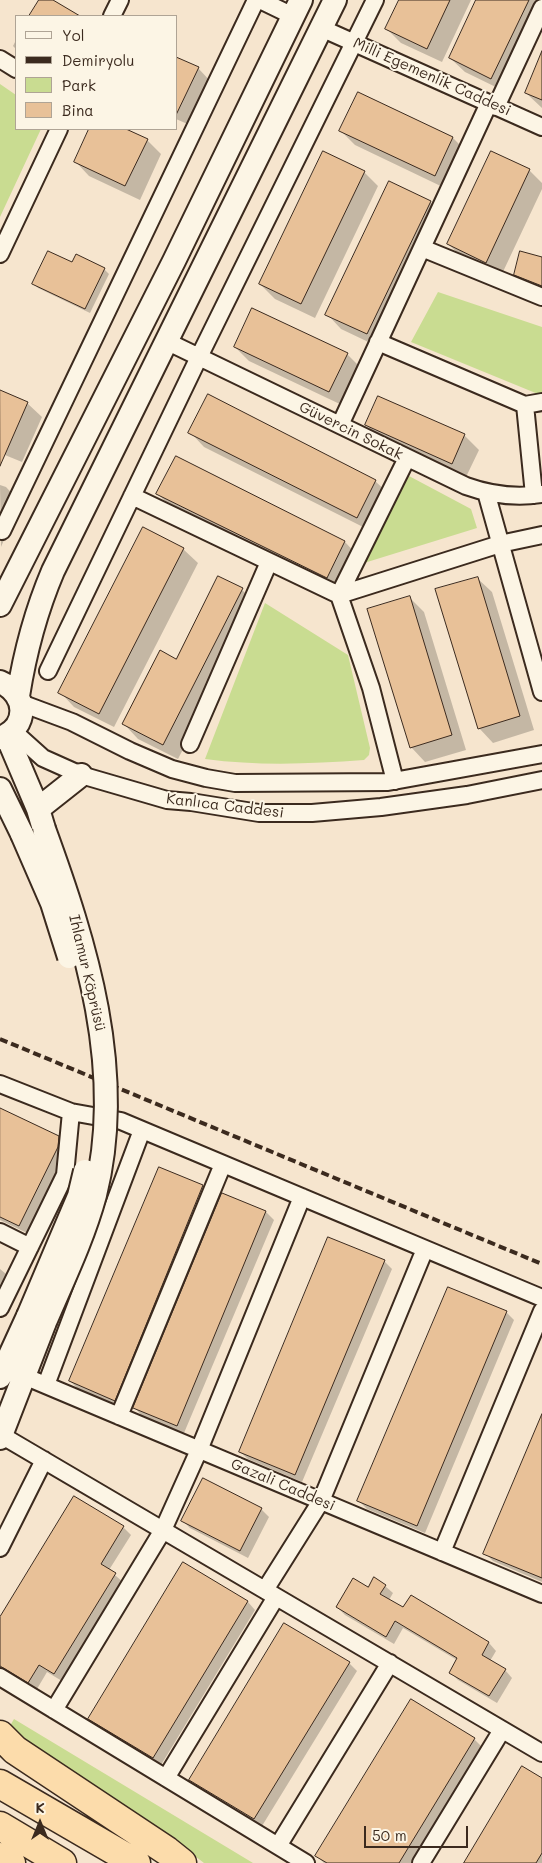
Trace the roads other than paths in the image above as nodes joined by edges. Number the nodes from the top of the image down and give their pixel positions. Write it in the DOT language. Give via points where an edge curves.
graph roads {
  1 [pos="120,0"];
  2 [pos="258,0"];
  3 [pos="335,0"];
  4 [pos="374,0"];
  5 [pos="297,8"];
  6 [pos="542,8"];
  7 [pos="112,15"];
  8 [pos="321,28"];
  9 [pos="354,43"];
  10 [pos="0,59"];
  11 [pos="15,69"];
  12 [pos="492,105"];
  13 [pos="542,127"];
  14 [pos="59,130"];
  15 [pos="422,248"];
  16 [pos="0,254"];
  17 [pos="542,298"];
  18 [pos="166,341"];
  19 [pos="378,342"];
  20 [pos="199,357"];
  21 [pos="542,402"];
  22 [pos="525,405"];
  23 [pos="340,425"];
  24 [pos="407,458"];
  25 [pos="486,492"];
  26 [pos="538,494"];
  27 [pos="132,496"];
  28 [pos="2,531"];
  29 [pos="542,535"];
  30 [pos="500,544"];
  31 [pos="269,562"];
  32 [pos="6,574"];
  33 [pos="338,595"];
  34 [pos="0,605"];
  35 [pos="48,671"];
  36 [pos="0,682"];
  37 [pos="542,692"];
  38 [pos="19,699"];
  39 [pos="6,735"];
  40 [pos="190,744"];
  41 [pos="542,754"];
  42 [pos="81,775"];
  43 [pos="542,780"];
  44 [pos="394,781"];
  45 [pos="0,789"];
  46 [pos="41,819"];
  47 [pos="0,1084"];
  48 [pos="71,1112"];
  49 [pos="142,1130"];
  50 [pos="222,1164"];
  51 [pos="302,1197"];
  52 [pos="0,1232"];
  53 [pos="30,1247"];
  54 [pos="425,1249"];
  55 [pos="542,1298"];
  56 [pos="0,1308"];
  57 [pos="542,1311"];
  58 [pos="36,1319"];
  59 [pos="24,1376"];
  60 [pos="0,1377"];
  61 [pos="46,1386"];
  62 [pos="119,1416"];
  63 [pos="1,1436"];
  64 [pos="198,1450"];
  65 [pos="44,1460"];
  66 [pos="321,1501"];
  67 [pos="163,1530"];
  68 [pos="0,1548"];
  69 [pos="442,1552"];
  70 [pos="271,1594"];
  71 [pos="542,1594"];
  72 [pos="390,1663"];
  73 [pos="0,1677"];
  74 [pos="54,1710"];
  75 [pos="502,1730"];
  76 [pos="0,1735"];
  77 [pos="542,1753"];
  78 [pos="166,1778"];
  79 [pos="0,1784"];
  80 [pos="0,1826"];
  81 [pos="278,1846"];
  82 [pos="0,1856"];
  83 [pos="11,1863"];
  84 [pos="62,1863"];
  85 [pos="136,1863"];
  86 [pos="182,1863"];
  87 [pos="306,1863"];
  88 [pos="421,1863"];
  1 -- 7 [label="street"];
  2 -- 5 [label="street"];
  2 -- 28 [label="street"];
  3 -- 8 [label="street"];
  4 -- 9 [label="street"];
  5 -- 32 [label="street" via="174,261"];
  6 -- 12 [label="street"];
  8 -- 9 [label="street, Milli Egemenlik Caddesi"];
  8 -- 18 [label="street"];
  9 -- 12 [label="street, Milli Egemenlik Caddesi"];
  9 -- 20 [label="street"];
  10 -- 11 [label="street"];
  12 -- 13 [label="street, Milli Egemenlik Caddesi"];
  12 -- 15 [label="street"];
  14 -- 16 [label="street"];
  15 -- 17 [label="street"];
  15 -- 19 [label="street"];
  18 -- 20 [label="street, Güvercin Sokak"];
  18 -- 38 [label="street" via="50,578 28,640"];
  19 -- 22 [label="street"];
  19 -- 23 [label="street"];
  20 -- 23 [label="street, Güvercin Sokak"];
  20 -- 27 [label="street"];
  21 -- 22 [label="street"];
  22 -- 26 [label="street"];
  23 -- 24 [label="street, Güvercin Sokak"];
  24 -- 25 [label="street, Güvercin Sokak"];
  24 -- 33 [label="street"];
  25 -- 26 [label="street, Güvercin Sokak" via="506,496"];
  25 -- 30 [label="street"];
  27 -- 31 [label="street"];
  27 -- 35 [label="street"];
  29 -- 30 [label="street"];
  30 -- 33 [label="street"];
  30 -- 37 [label="street"];
  31 -- 33 [label="street"];
  31 -- 40 [label="street"];
  32 -- 34 [label="street"];
  33 -- 44 [label="street" via="371,688"];
  36 -- 38 [label="street"];
  38 -- 39 [label="street" via="20,718"];
  38 -- 44 [label="street, Kanlıca Caddesi" via="151,760 206,778 253,784"];
  39 -- 42 [label="street, Kanlıca Caddesi" via="43,758"];
  39 -- 46 [label="street, Ihlamur Köprüsü"];
  41 -- 44 [label="street, Kanlıca Caddesi"];
  42 -- 43 [label="street, Kanlıca Caddesi" via="167,800 285,814 381,808"];
  42 -- 46 [label="street"];
  45 -- 58 [label="street, Ihlamur Köprüsü, bridge" via="52,903 72,968 89,1046 92,1094 88,1158 79,1196"];
  46 -- 58 [label="street, Ihlamur Köprüsü, bridge" via="90,976 100,1021 105,1084 104,1138 95,1193 82,1237"];
  47 -- 48 [label="street"];
  48 -- 49 [label="street" via="120,1121"];
  48 -- 53 [label="street" via="65,1175"];
  49 -- 50 [label="street"];
  49 -- 61 [label="street"];
  50 -- 51 [label="street"];
  50 -- 62 [label="street"];
  51 -- 54 [label="street"];
  51 -- 64 [label="street"];
  52 -- 53 [label="street"];
  53 -- 56 [label="street"];
  54 -- 55 [label="street"];
  54 -- 66 [label="street"];
  57 -- 69 [label="street"];
  58 -- 59 [label="street"];
  58 -- 60 [label="street"];
  59 -- 61 [label="street, Gazali Caddesi"];
  59 -- 63 [label="street"];
  61 -- 62 [label="street, Gazali Caddesi"];
  62 -- 64 [label="street, Gazali Caddesi"];
  63 -- 65 [label="street"];
  64 -- 66 [label="street, Gazali Caddesi"];
  64 -- 67 [label="street"];
  65 -- 67 [label="street"];
  65 -- 68 [label="street"];
  66 -- 69 [label="street, Gazali Caddesi"];
  66 -- 70 [label="street"];
  67 -- 70 [label="street"];
  67 -- 74 [label="street"];
  69 -- 71 [label="street, Gazali Caddesi"];
  70 -- 72 [label="street"];
  70 -- 78 [label="street"];
  72 -- 75 [label="street"];
  72 -- 81 [label="street"];
  73 -- 74 [label="street"];
  74 -- 78 [label="street"];
  75 -- 77 [label="street"];
  75 -- 88 [label="street"];
  76 -- 86 [label="highway" via="15,1750"];
  78 -- 81 [label="street"];
  79 -- 85 [label="highway"];
  80 -- 84 [label="highway"];
  81 -- 87 [label="street"];
  82 -- 83 [label="highway"];
}
